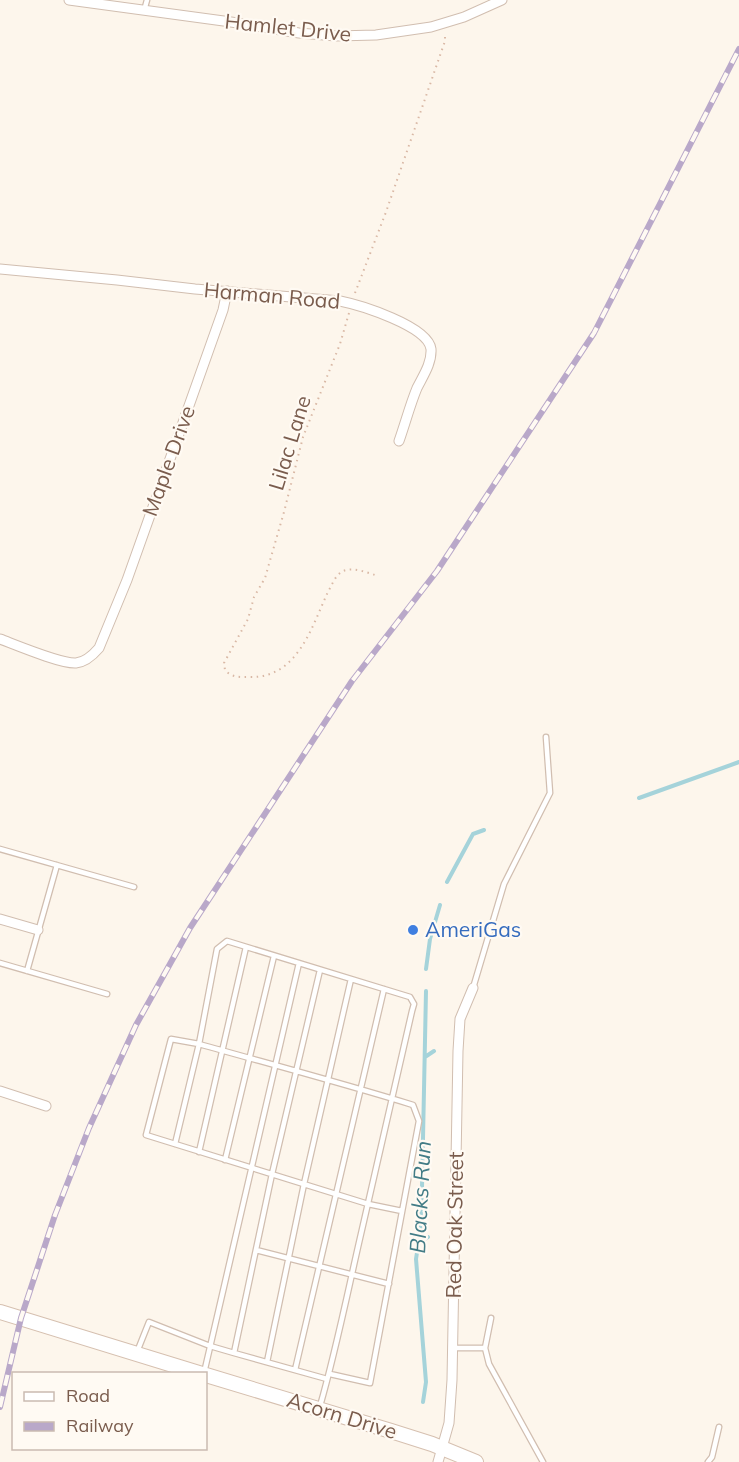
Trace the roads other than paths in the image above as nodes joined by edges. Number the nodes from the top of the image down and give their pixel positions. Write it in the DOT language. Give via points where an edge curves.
graph roads {
  1 [pos="69,0"];
  2 [pos="147,0"];
  3 [pos="502,0"];
  4 [pos="144,11"];
  5 [pos="0,269"];
  6 [pos="227,291"];
  7 [pos="399,441"];
  8 [pos="0,639"];
  9 [pos="546,737"];
  10 [pos="0,849"];
  11 [pos="57,865"];
  12 [pos="134,887"];
  13 [pos="0,919"];
  14 [pos="38,930"];
  15 [pos="246,947"];
  16 [pos="274,956"];
  17 [pos="0,963"];
  18 [pos="299,963"];
  19 [pos="320,970"];
  20 [pos="27,971"];
  21 [pos="351,979"];
  22 [pos="473,988"];
  23 [pos="384,989"];
  24 [pos="107,994"];
  25 [pos="199,1044"];
  26 [pos="222,1051"];
  27 [pos="249,1058"];
  28 [pos="275,1066"];
  29 [pos="296,1071"];
  30 [pos="328,1080"];
  31 [pos="361,1090"];
  32 [pos="0,1091"];
  33 [pos="392,1099"];
  34 [pos="46,1106"];
  35 [pos="175,1144"];
  36 [pos="199,1152"];
  37 [pos="225,1160"];
  38 [pos="251,1168"];
  39 [pos="272,1174"];
  40 [pos="304,1184"];
  41 [pos="336,1194"];
  42 [pos="368,1204"];
  43 [pos="402,1211"];
  44 [pos="256,1250"];
  45 [pos="288,1258"];
  46 [pos="320,1267"];
  47 [pos="352,1275"];
  48 [pos="388,1284"];
  49 [pos="0,1312"];
  50 [pos="491,1318"];
  51 [pos="210,1346"];
  52 [pos="453,1348"];
  53 [pos="485,1348"];
  54 [pos="234,1353"];
  55 [pos="136,1354"];
  56 [pos="267,1362"];
  57 [pos="296,1370"];
  58 [pos="197,1372"];
  59 [pos="204,1372"];
  60 [pos="207,1375"];
  61 [pos="328,1377"];
  62 [pos="319,1409"];
  63 [pos="719,1427"];
  64 [pos="441,1455"];
  65 [pos="476,1462"];
  66 [pos="542,1462"];
  67 [pos="708,1462"];
  1 -- 4 [label="street, Hamlet Drive"];
  2 -- 4 [label="lane"];
  3 -- 4 [label="street, Hamlet Drive" via="444,24 376,35 299,33"];
  5 -- 6 [label="street, Harman Road"];
  6 -- 7 [label="street, Harman Road" via="352,303 377,311 426,337 430,360"];
  6 -- 8 [label="street, Maple Drive" via="127,580 99,648 85,661 68,663"];
  9 -- 22 [label="lane" via="550,793 504,884"];
  10 -- 11 [label="lane"];
  11 -- 12 [label="lane"];
  11 -- 14 [label="lane"];
  13 -- 14 [label="street"];
  14 -- 20 [label="lane"];
  15 -- 16 [label="lane"];
  15 -- 25 [label="lane" via="227,942 218,948"];
  15 -- 26 [label="lane"];
  16 -- 18 [label="lane"];
  16 -- 27 [label="lane"];
  17 -- 20 [label="lane"];
  18 -- 19 [label="lane"];
  18 -- 28 [label="lane"];
  19 -- 21 [label="lane"];
  19 -- 29 [label="lane"];
  20 -- 24 [label="lane"];
  21 -- 23 [label="lane"];
  21 -- 30 [label="lane"];
  22 -- 52 [label="street, Red Oak Street" via="460,1019 458,1051"];
  23 -- 31 [label="lane"];
  23 -- 33 [label="lane" via="410,997 414,1004"];
  25 -- 26 [label="lane"];
  25 -- 35 [label="lane"];
  25 -- 35 [label="lane" via="171,1040 146,1135"];
  26 -- 27 [label="lane"];
  26 -- 36 [label="lane"];
  27 -- 28 [label="lane"];
  27 -- 37 [label="lane"];
  28 -- 29 [label="lane"];
  28 -- 38 [label="lane"];
  29 -- 30 [label="lane"];
  29 -- 39 [label="lane"];
  30 -- 31 [label="lane"];
  30 -- 40 [label="lane"];
  31 -- 33 [label="lane"];
  31 -- 41 [label="lane"];
  32 -- 34 [label="street"];
  33 -- 42 [label="lane"];
  33 -- 43 [label="lane" via="413,1106 419,1121"];
  35 -- 36 [label="lane"];
  36 -- 37 [label="lane"];
  37 -- 38 [label="lane"];
  38 -- 39 [label="lane"];
  38 -- 51 [label="lane"];
  39 -- 40 [label="lane"];
  39 -- 44 [label="lane"];
  40 -- 41 [label="lane"];
  40 -- 45 [label="lane"];
  41 -- 42 [label="lane"];
  41 -- 46 [label="lane"];
  42 -- 43 [label="lane"];
  42 -- 47 [label="lane"];
  43 -- 48 [label="lane"];
  44 -- 45 [label="lane"];
  44 -- 54 [label="lane"];
  45 -- 46 [label="lane"];
  45 -- 56 [label="lane"];
  46 -- 47 [label="lane"];
  46 -- 57 [label="lane"];
  47 -- 48 [label="lane"];
  47 -- 61 [label="lane"];
  48 -- 61 [label="lane" via="370,1383"];
  49 -- 55 [label="street, Acorn Drive"];
  50 -- 53 [label="lane"];
  51 -- 54 [label="lane"];
  51 -- 55 [label="lane" via="149,1322"];
  51 -- 59 [label="lane"];
  52 -- 53 [label="lane"];
  52 -- 64 [label="street, Red Oak Street" via="449,1423"];
  53 -- 66 [label="lane" via="489,1364"];
  54 -- 56 [label="lane"];
  55 -- 58 [label="street, Acorn Drive"];
  56 -- 57 [label="lane"];
  57 -- 61 [label="lane"];
  60 -- 62 [label="street, Acorn Drive"];
  61 -- 62 [label="lane"];
  62 -- 64 [label="street, Acorn Drive" via="391,1431"];
  63 -- 67 [label="lane"];
  64 -- 65 [label="street, Acorn Drive"];
}
